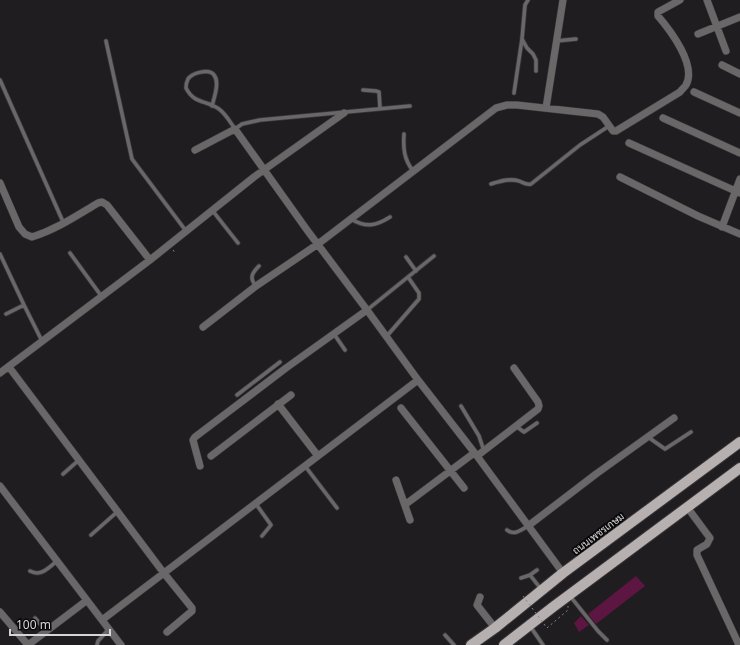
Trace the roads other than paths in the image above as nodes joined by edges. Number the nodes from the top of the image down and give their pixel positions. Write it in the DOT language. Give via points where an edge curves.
graph roads {
  1 [pos="528,0"];
  2 [pos="563,0"];
  3 [pos="680,0"];
  4 [pos="707,0"];
  5 [pos="740,17"];
  6 [pos="718,26"];
  7 [pos="698,34"];
  8 [pos="522,39"];
  9 [pos="576,39"];
  10 [pos="106,41"];
  11 [pos="556,41"];
  12 [pos="726,51"];
  13 [pos="722,65"];
  14 [pos="536,71"];
  15 [pos="740,74"];
  16 [pos="0,80"];
  17 [pos="362,90"];
  18 [pos="694,92"];
  19 [pos="514,93"];
  20 [pos="212,106"];
  21 [pos="410,106"];
  22 [pos="380,108"];
  23 [pos="546,108"];
  24 [pos="344,113"];
  25 [pos="740,113"];
  26 [pos="662,118"];
  27 [pos="609,126"];
  28 [pos="235,129"];
  29 [pos="404,134"];
  30 [pos="629,143"];
  31 [pos="195,150"];
  32 [pos="740,153"];
  33 [pos="265,170"];
  34 [pos="413,171"];
  35 [pos="620,177"];
  36 [pos="740,179"];
  37 [pos="0,183"];
  38 [pos="491,184"];
  39 [pos="738,193"];
  40 [pos="212,210"];
  41 [pos="390,217"];
  42 [pos="351,219"];
  43 [pos="64,224"];
  44 [pos="722,227"];
  45 [pos="186,231"];
  46 [pos="740,234"];
  47 [pos="238,243"];
  48 [pos="318,244"];
  49 [pos="70,253"];
  50 [pos="0,254"];
  51 [pos="406,256"];
  52 [pos="434,256"];
  53 [pos="150,260"];
  54 [pos="259,266"];
  55 [pos="416,271"];
  56 [pos="408,277"];
  57 [pos="256,286"];
  58 [pos="102,297"];
  59 [pos="24,305"];
  60 [pos="367,310"];
  61 [pos="6,314"];
  62 [pos="203,328"];
  63 [pos="334,334"];
  64 [pos="386,337"];
  65 [pos="43,342"];
  66 [pos="345,350"];
  67 [pos="280,362"];
  68 [pos="9,367"];
  69 [pos="514,368"];
  70 [pos="0,373"];
  71 [pos="266,373"];
  72 [pos="271,380"];
  73 [pos="418,380"];
  74 [pos="292,394"];
  75 [pos="236,395"];
  76 [pos="278,404"];
  77 [pos="461,406"];
  78 [pos="401,408"];
  79 [pos="674,418"];
  80 [pos="537,423"];
  81 [pos="517,427"];
  82 [pos="691,432"];
  83 [pos="648,437"];
  84 [pos="740,442"];
  85 [pos="484,451"];
  86 [pos="476,454"];
  87 [pos="212,456"];
  88 [pos="318,456"];
  89 [pos="79,460"];
  90 [pos="200,466"];
  91 [pos="305,466"];
  92 [pos="450,471"];
  93 [pos="738,472"];
  94 [pos="63,474"];
  95 [pos="396,480"];
  96 [pos="0,486"];
  97 [pos="464,488"];
  98 [pos="2,494"];
  99 [pos="256,504"];
  100 [pos="406,504"];
  101 [pos="687,507"];
  102 [pos="337,508"];
  103 [pos="118,512"];
  104 [pos="410,520"];
  105 [pos="528,526"];
  106 [pos="506,530"];
  107 [pos="91,535"];
  108 [pos="262,536"];
  109 [pos="57,561"];
  110 [pos="537,570"];
  111 [pos="30,571"];
  112 [pos="163,572"];
  113 [pos="563,573"];
  114 [pos="530,575"];
  115 [pos="521,578"];
  116 [pos="542,590"];
  117 [pos="568,596"];
  118 [pos="480,597"];
  119 [pos="86,600"];
  120 [pos="0,612"];
  121 [pos="35,618"];
  122 [pos="102,620"];
  123 [pos="529,625"];
  124 [pos="495,628"];
  125 [pos="108,629"];
  126 [pos="46,630"];
  127 [pos="167,632"];
  128 [pos="445,635"];
  129 [pos="607,640"];
  130 [pos="28,645"];
  131 [pos="97,645"];
  132 [pos="121,645"];
  133 [pos="454,645"];
  134 [pos="471,645"];
  135 [pos="504,645"];
  136 [pos="543,645"];
  137 [pos="739,645"];
  1 -- 8 [label="lane" via="525,5"];
  2 -- 11 [label="street"];
  3 -- 27 [label="street" via="658,12 658,16 679,46 689,70 686,85 680,92 626,126 616,131"];
  4 -- 6 [label="street"];
  5 -- 6 [label="street"];
  6 -- 7 [label="street"];
  6 -- 12 [label="street"];
  8 -- 14 [label="lane" via="536,60"];
  8 -- 19 [label="lane"];
  9 -- 11 [label="lane"];
  10 -- 45 [label="lane" via="132,159"];
  11 -- 23 [label="street"];
  13 -- 15 [label="street"];
  16 -- 43 [label="lane"];
  17 -- 22 [label="lane" via="379,92"];
  18 -- 25 [label="street"];
  20 -- 20 [label="lane" via="215,75 204,72 188,79 186,88 189,95 196,101"];
  20 -- 28 [label="lane" via="225,115"];
  21 -- 22 [label="lane"];
  22 -- 24 [label="lane"];
  23 -- 27 [label="street" via="598,114"];
  23 -- 34 [label="street" via="507,105 496,108"];
  24 -- 28 [label="lane" via="260,120 242,124"];
  24 -- 33 [label="street"];
  26 -- 32 [label="street"];
  27 -- 38 [label="lane" via="580,145 531,184 506,180"];
  28 -- 31 [label="street"];
  28 -- 33 [label="street"];
  29 -- 34 [label="lane" via="403,150"];
  30 -- 39 [label="street"];
  33 -- 40 [label="street"];
  33 -- 48 [label="street"];
  34 -- 42 [label="street"];
  35 -- 44 [label="street"];
  36 -- 39 [label="street"];
  37 -- 43 [label="street" via="19,227 25,234 32,237"];
  39 -- 44 [label="street"];
  40 -- 45 [label="street"];
  40 -- 47 [label="lane"];
  41 -- 42 [label="lane" via="371,225 362,225"];
  42 -- 48 [label="street"];
  43 -- 53 [label="street" via="102,202"];
  44 -- 46 [label="street"];
  45 -- 53 [label="street"];
  48 -- 57 [label="street"];
  48 -- 60 [label="street"];
  49 -- 58 [label="lane"];
  50 -- 59 [label="lane"];
  51 -- 55 [label="lane"];
  52 -- 55 [label="lane"];
  53 -- 58 [label="street"];
  54 -- 57 [label="lane" via="252,277"];
  55 -- 56 [label="lane"];
  56 -- 60 [label="lane"];
  56 -- 64 [label="lane" via="419,294 419,299"];
  57 -- 62 [label="street"];
  58 -- 65 [label="street"];
  59 -- 61 [label="lane"];
  59 -- 65 [label="lane"];
  60 -- 63 [label="street"];
  60 -- 64 [label="street"];
  63 -- 66 [label="lane"];
  63 -- 72 [label="street"];
  64 -- 73 [label="street"];
  65 -- 68 [label="street"];
  67 -- 71 [label="lane"];
  68 -- 70 [label="street"];
  68 -- 89 [label="street"];
  69 -- 81 [label="street" via="539,406 536,412"];
  71 -- 72 [label="lane"];
  71 -- 75 [label="lane"];
  72 -- 90 [label="street" via="195,437 193,440"];
  73 -- 86 [label="street"];
  73 -- 88 [label="street"];
  74 -- 76 [label="street"];
  76 -- 87 [label="street"];
  76 -- 88 [label="street"];
  77 -- 85 [label="lane" via="479,436"];
  78 -- 92 [label="street"];
  79 -- 83 [label="street"];
  80 -- 81 [label="lane" via="525,432"];
  81 -- 85 [label="street"];
  82 -- 83 [label="lane" via="665,449"];
  83 -- 105 [label="street"];
  84 -- 113 [label="main road, ถนนเพชรเกษม"];
  85 -- 86 [label="street"];
  86 -- 92 [label="street"];
  86 -- 105 [label="street"];
  88 -- 91 [label="street"];
  89 -- 94 [label="lane"];
  89 -- 103 [label="street"];
  91 -- 99 [label="street"];
  91 -- 102 [label="lane"];
  92 -- 97 [label="street"];
  92 -- 100 [label="street"];
  93 -- 101 [label="main road"];
  95 -- 100 [label="street"];
  96 -- 98 [label="street"];
  98 -- 109 [label="street"];
  99 -- 108 [label="lane" via="271,525"];
  99 -- 112 [label="street"];
  100 -- 104 [label="street"];
  101 -- 117 [label="main road"];
  101 -- 137 [label="street" via="710,538 697,550 697,555"];
  103 -- 107 [label="lane"];
  103 -- 112 [label="street"];
  105 -- 106 [label="lane" via="518,532"];
  105 -- 113 [label="street"];
  109 -- 111 [label="lane" via="42,573"];
  109 -- 119 [label="street"];
  110 -- 114 [label="lane"];
  112 -- 122 [label="street"];
  112 -- 127 [label="street" via="192,608 192,611"];
  113 -- 116 [label="main road, ถนนเพชรเกษม"];
  114 -- 115 [label="lane"];
  114 -- 116 [label="lane"];
  116 -- 124 [label="main road, ถนนเพชรเกษม"];
  117 -- 123 [label="main road"];
  117 -- 129 [label="lane"];
  118 -- 124 [label="street" via="478,605"];
  119 -- 122 [label="street"];
  119 -- 126 [label="street"];
  120 -- 130 [label="street"];
  121 -- 126 [label="lane"];
  122 -- 125 [label="street"];
  123 -- 135 [label="main road"];
  123 -- 136 [label="lane"];
  124 -- 134 [label="main road, ถนนเพชรเกษม"];
  125 -- 131 [label="lane"];
  125 -- 132 [label="street"];
  126 -- 130 [label="street"];
  128 -- 133 [label="lane"];
}
